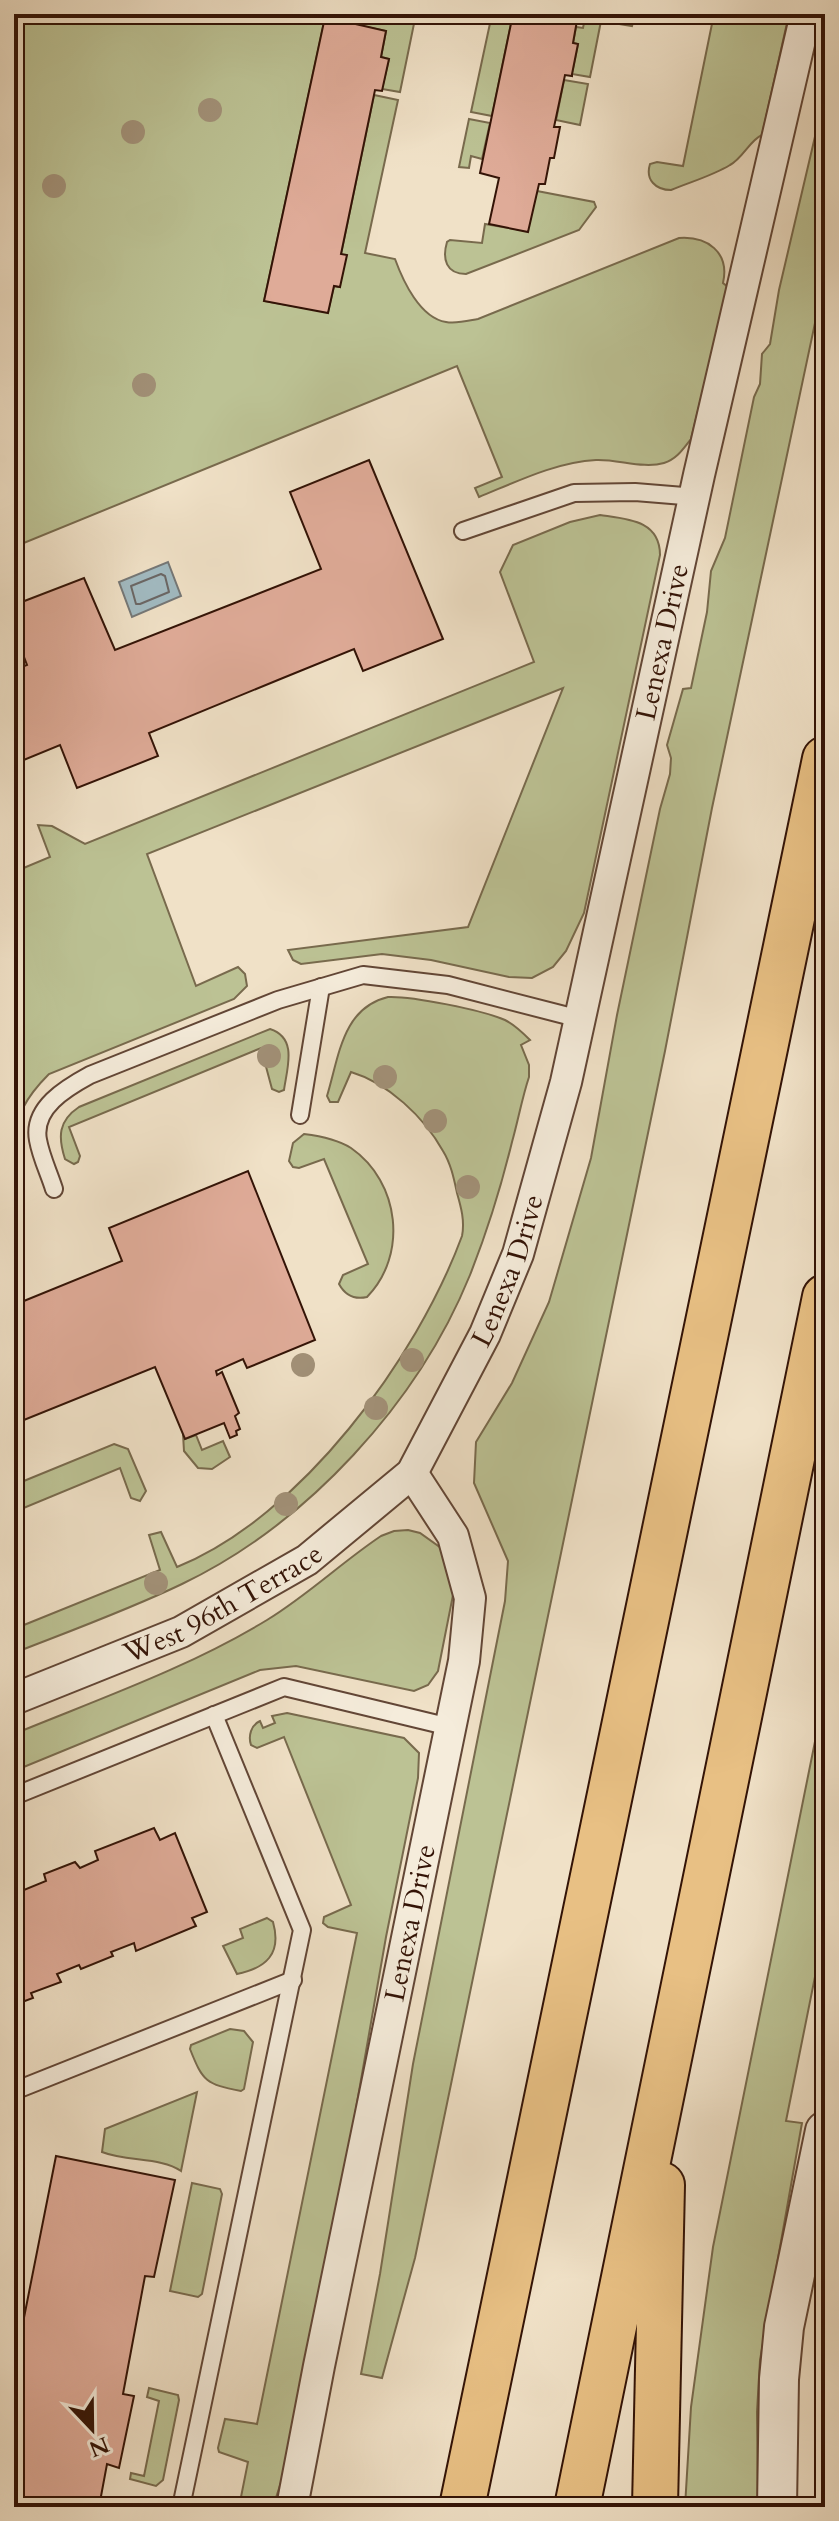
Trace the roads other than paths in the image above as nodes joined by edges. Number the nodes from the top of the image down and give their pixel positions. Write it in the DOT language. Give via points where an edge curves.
graph roads {
  1 [pos="806,14"];
  2 [pos="696,497"];
  3 [pos="463,531"];
  4 [pos="825,759"];
  5 [pos="321,987"];
  6 [pos="580,1019"];
  7 [pos="300,1115"];
  8 [pos="54,1189"];
  9 [pos="825,1297"];
  10 [pos="412,1473"];
  11 [pos="14,1699"];
  12 [pos="214,1715"];
  13 [pos="450,1727"];
  14 [pos="14,1796"];
  15 [pos="293,1980"];
  16 [pos="665,2071"];
  17 [pos="14,2091"];
  18 [pos="825,2131"];
  19 [pos="812,2255"];
  20 [pos="461,2502"];
  21 [pos="181,2507"];
  22 [pos="292,2507"];
  23 [pos="577,2507"];
  24 [pos="655,2507"];
  25 [pos="777,2507"];
  1 -- 2 [label="street, Lenexa Drive"];
  2 -- 3 [label="lane" via="574,493"];
  2 -- 6 [label="street, Lenexa Drive"];
  4 -- 20 [label="highway"];
  5 -- 6 [label="lane" via="363,975 448,985"];
  5 -- 7 [label="lane"];
  5 -- 8 [label="lane" via="67,1087 39,1122 37,1138"];
  6 -- 10 [label="street, Lenexa Drive" via="518,1254 485,1334"];
  9 -- 16 [label="highway"];
  10 -- 11 [label="street, West 96th Terrace" via="307,1560 181,1632"];
  10 -- 13 [label="street, Lenexa Drive" via="453,1536 470,1598"];
  12 -- 13 [label="lane" via="284,1687"];
  12 -- 14 [label="lane"];
  12 -- 15 [label="lane" via="302,1930"];
  13 -- 22 [label="street, Lenexa Drive"];
  15 -- 17 [label="lane"];
  15 -- 21 [label="lane"];
  16 -- 23 [label="highway"];
  16 -- 24 [label="highway"];
  18 -- 19 [label="street"];
  19 -- 25 [label="street" via="784,2327"];
}
